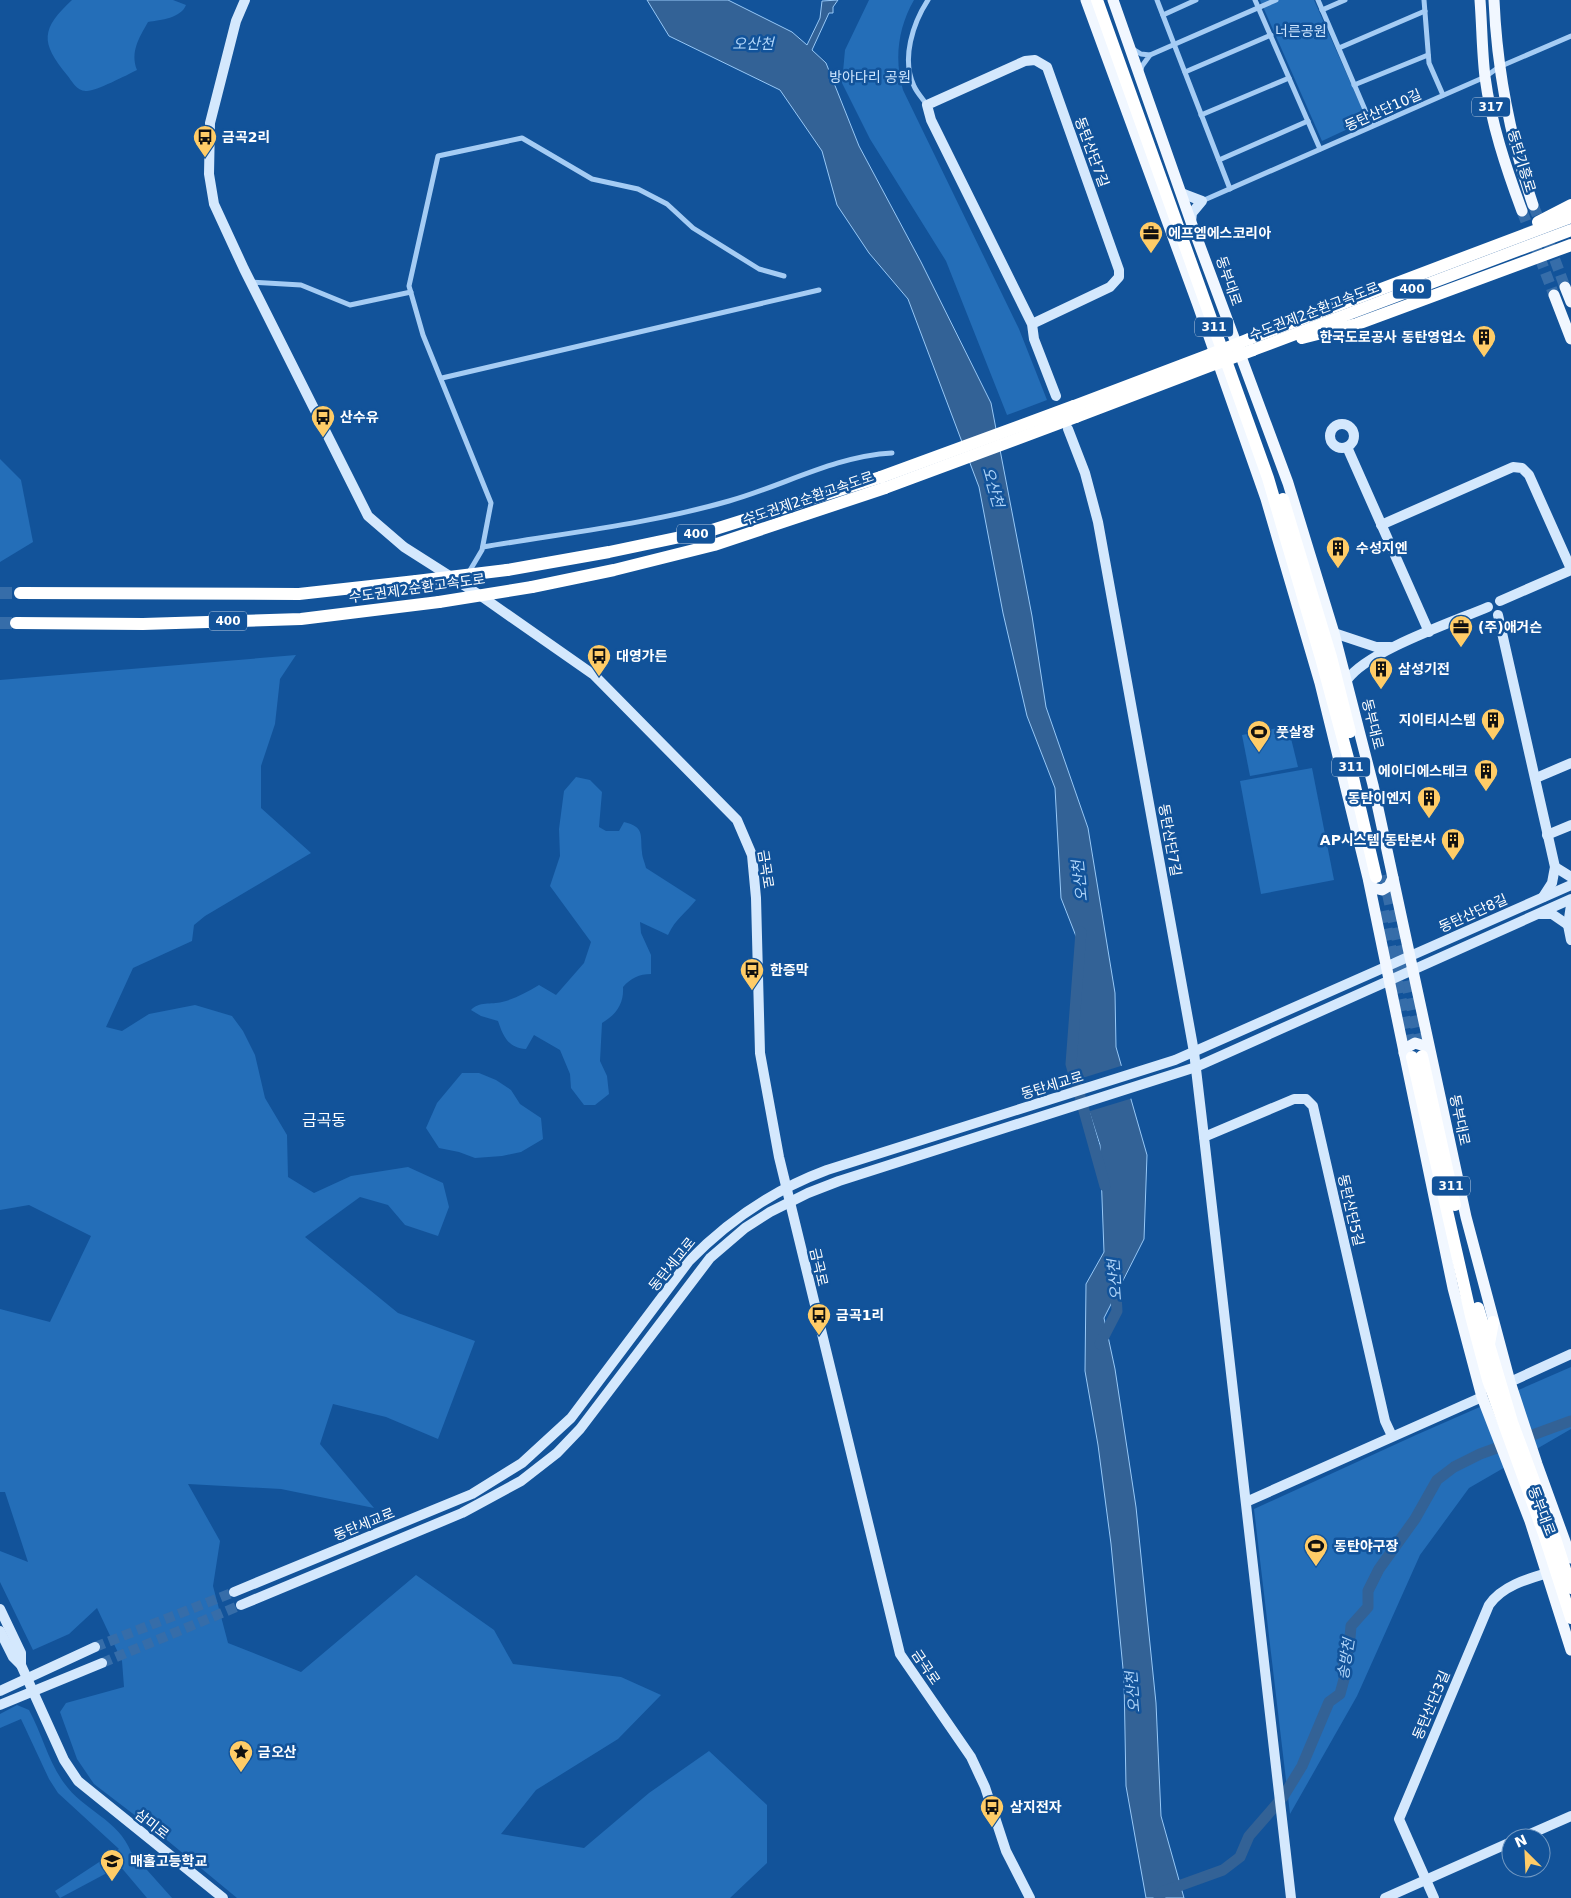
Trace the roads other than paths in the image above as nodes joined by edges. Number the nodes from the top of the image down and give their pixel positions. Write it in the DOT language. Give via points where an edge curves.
graph roads {
  1 [pos="245,0"];
  2 [pos="928,0"];
  3 [pos="1086,0"];
  4 [pos="1097,0"];
  5 [pos="1104,0"];
  6 [pos="1113,0"];
  7 [pos="1157,0"];
  8 [pos="1196,0"];
  9 [pos="1255,0"];
  10 [pos="1276,0"];
  11 [pos="1318,0"];
  12 [pos="1345,0"];
  13 [pos="1424,0"];
  14 [pos="1480,0"];
  15 [pos="1494,0"];
  16 [pos="1259,8"];
  17 [pos="1322,10"];
  18 [pos="1425,11"];
  19 [pos="1163,15"];
  20 [pos="1271,35"];
  21 [pos="1571,36"];
  22 [pos="1128,44"];
  23 [pos="1175,44"];
  24 [pos="1339,48"];
  25 [pos="1150,55"];
  26 [pos="1428,55"];
  27 [pos="1499,67"];
  28 [pos="1185,72"];
  29 [pos="1140,75"];
  30 [pos="1485,77"];
  31 [pos="1289,78"];
  32 [pos="1354,85"];
  33 [pos="1443,95"];
  34 [pos="928,105"];
  35 [pos="1201,115"];
  36 [pos="1308,121"];
  37 [pos="1372,126"];
  38 [pos="1320,149"];
  39 [pos="1219,160"];
  40 [pos="1230,189"];
  41 [pos="1181,193"];
  42 [pos="1202,201"];
  43 [pos="1571,204"];
  44 [pos="1533,205"];
  45 [pos="1522,211"];
  46 [pos="1571,217"];
  47 [pos="1192,222"];
  48 [pos="1571,230"];
  49 [pos="1571,244"];
  50 [pos="1476,252"];
  51 [pos="784,276"];
  52 [pos="251,282"];
  53 [pos="1565,287"];
  54 [pos="819,290"];
  55 [pos="410,292"];
  56 [pos="1554,295"];
  57 [pos="1571,302"];
  58 [pos="1032,324"];
  59 [pos="1571,339"];
  60 [pos="1251,344"];
  61 [pos="442,378"];
  62 [pos="1056,396"];
  63 [pos="1068,429"];
  64 [pos="1347,447"];
  65 [pos="892,453"];
  66 [pos="883,483"];
  67 [pos="1279,515"];
  68 [pos="1381,525"];
  69 [pos="1293,528"];
  70 [pos="484,547"];
  71 [pos="1315,570"];
  72 [pos="1571,570"];
  73 [pos="462,583"];
  74 [pos="20,593"];
  75 [pos="1500,601"];
  76 [pos="1488,607"];
  77 [pos="1498,615"];
  78 [pos="16,623"];
  79 [pos="1334,632"];
  80 [pos="1429,632"];
  81 [pos="1399,646"];
  82 [pos="1347,680"];
  83 [pos="1320,683"];
  84 [pos="1571,763"];
  85 [pos="1536,778"];
  86 [pos="1571,825"];
  87 [pos="1547,835"];
  88 [pos="1555,868"];
  89 [pos="1380,877"];
  90 [pos="1571,877"];
  91 [pos="1571,885"];
  92 [pos="1542,898"];
  93 [pos="1571,898"];
  94 [pos="1571,905"];
  95 [pos="1535,914"];
  96 [pos="1568,925"];
  97 [pos="1571,940"];
  98 [pos="1409,956"];
  99 [pos="1386,966"];
  100 [pos="1412,968"];
  101 [pos="1389,979"];
  102 [pos="1194,1052"];
  103 [pos="1417,1053"];
  104 [pos="1196,1067"];
  105 [pos="1204,1137"];
  106 [pos="786,1187"];
  107 [pos="789,1201"];
  108 [pos="1493,1322"];
  109 [pos="1488,1347"];
  110 [pos="1571,1354"];
  111 [pos="1470,1360"];
  112 [pos="1510,1382"];
  113 [pos="1482,1397"];
  114 [pos="1506,1422"];
  115 [pos="1392,1436"];
  116 [pos="1517,1449"];
  117 [pos="1246,1502"];
  118 [pos="1571,1558"];
  119 [pos="1548,1573"];
  120 [pos="1571,1588"];
  121 [pos="234,1592"];
  122 [pos="241,1605"];
  123 [pos="0,1609"];
  124 [pos="1571,1618"];
  125 [pos="0,1631"];
  126 [pos="95,1647"];
  127 [pos="1571,1650"];
  128 [pos="102,1663"];
  129 [pos="21,1665"];
  130 [pos="26,1678"];
  131 [pos="0,1691"];
  132 [pos="33,1692"];
  133 [pos="0,1705"];
  134 [pos="1571,1816"];
  135 [pos="1544,1828"];
  136 [pos="1501,1846"];
  137 [pos="1426,1880"];
  138 [pos="224,1898"];
  139 [pos="1030,1898"];
  140 [pos="1291,1898"];
  141 [pos="1385,1898"];
  142 [pos="1434,1898"];
  1 -- 52 [label="street, 금곡로" via="236,21 208,138 210,190 214,204"];
  2 -- 34 [label="street" via="914,28 909,56 913,85"];
  3 -- 83 [label="main road, 동부대로" via="1266,499"];
  4 -- 67 [label="highway, 동부대로 / 311"];
  5 -- 69 [label="highway, 동부대로 / 311"];
  6 -- 22 [label="main road, 동부대로"];
  7 -- 19 [label="street"];
  8 -- 19 [label="street"];
  9 -- 16 [label="street"];
  10 -- 16 [label="street"];
  11 -- 17 [label="street"];
  12 -- 17 [label="street"];
  13 -- 18 [label="street"];
  14 -- 30 [label="main road, 동탄기흥로 / 317"];
  15 -- 27 [label="main road, 동탄기흥로 / 317"];
  16 -- 20 [label="street"];
  16 -- 23 [label="street"];
  17 -- 24 [label="street"];
  18 -- 24 [label="street"];
  18 -- 26 [label="street"];
  19 -- 23 [label="street"];
  20 -- 28 [label="street"];
  20 -- 31 [label="street"];
  21 -- 27 [label="street, 동탄산단10길"];
  22 -- 25 [label="street" via="1135,51"];
  22 -- 29 [label="main road, 동부대로"];
  23 -- 25 [label="street"];
  23 -- 28 [label="street"];
  24 -- 32 [label="street"];
  25 -- 29 [label="street"];
  26 -- 32 [label="street"];
  26 -- 33 [label="street"];
  27 -- 30 [label="street, 동탄산단10길"];
  27 -- 44 [label="main road, 동탄기흥로 / 317" via="1514,145"];
  28 -- 35 [label="street"];
  29 -- 41 [label="main road, 동부대로"];
  30 -- 33 [label="street, 동탄산단10길"];
  30 -- 45 [label="main road, 동탄기흥로 / 317" via="1496,129"];
  31 -- 35 [label="street"];
  31 -- 36 [label="street"];
  32 -- 37 [label="street"];
  33 -- 37 [label="street, 동탄산단10길"];
  34 -- 58 [label="street" via="931,120"];
  34 -- 58 [label="street, 동탄산단7길" via="1025,61 1035,60 1047,67 1119,277 1110,287"];
  35 -- 39 [label="street"];
  36 -- 38 [label="street"];
  36 -- 39 [label="street"];
  37 -- 38 [label="street, 동탄산단10길"];
  38 -- 40 [label="street, 동탄산단10길"];
  39 -- 40 [label="street"];
  40 -- 42 [label="street, 동탄산단10길"];
  41 -- 42 [label="street"];
  41 -- 47 [label="main road, 동부대로"];
  42 -- 47 [label="street" via="1192,213"];
  43 -- 50 [label="highway"];
  46 -- 50 [label="highway, 수도권제2순환고속도로 / 400"];
  47 -- 71 [label="main road, 동부대로" via="1288,482"];
  48 -- 60 [label="highway, 수도권제2순환고속도로 / 400"];
  49 -- 60 [label="highway" via="1350,326"];
  50 -- 60 [label="highway, 수도권제2순환고속도로 / 400"];
  51 -- 55 [label="street" via="759,269 693,228 666,204 645,192 592,179 522,138 438,156"];
  52 -- 55 [label="street" via="301,286 350,305"];
  52 -- 73 [label="street, 금곡로" via="368,516 404,547"];
  53 -- 57 [label="main road"];
  54 -- 61 [label="street"];
  55 -- 61 [label="street"];
  56 -- 59 [label="main road"];
  58 -- 62 [label="street" via="1034,339"];
  60 -- 66 [label="highway, 수도권제2순환고속도로 / 400, bridge"];
  61 -- 70 [label="street" via="491,504"];
  63 -- 102 [label="street, 동탄산단7길" via="1085,473 1098,522"];
  64 -- 68 [label="street"];
  65 -- 70 [label="street" via="858,457 729,501"];
  66 -- 74 [label="highway, 수도권제2순환고속도로 / 400, bridge" via="709,531 507,570 299,594"];
  66 -- 78 [label="highway, 수도권제2순환고속도로 / 400, bridge" via="714,545 532,587 301,618 143,624"];
  67 -- 83 [label="highway" via="1292,582"];
  67 -- 89 [label="highway, 동부대로 / 311"];
  68 -- 72 [label="street" via="1513,467 1522,468 1529,474"];
  68 -- 80 [label="street"];
  69 -- 71 [label="highway"];
  69 -- 89 [label="highway, 동부대로 / 311" via="1336,675"];
  70 -- 73 [label="street"];
  71 -- 79 [label="main road, 동부대로"];
  72 -- 75 [label="street"];
  73 -- 106 [label="street, 금곡로" via="585,670 737,820 752,855 757,906 760,1054"];
  75 -- 76 [label="street" via="1493,601"];
  75 -- 77 [label="street" via="1503,610"];
  76 -- 77 [label="street" via="1491,614"];
  76 -- 80 [label="street"];
  77 -- 85 [label="street"];
  79 -- 81 [label="street" via="1376,647"];
  79 -- 82 [label="main road, 동부대로"];
  80 -- 81 [label="street"];
  81 -- 82 [label="street" via="1360,667"];
  82 -- 89 [label="main road, 동부대로"];
  83 -- 89 [label="main road, 동부대로"];
  84 -- 85 [label="street"];
  85 -- 87 [label="street"];
  86 -- 87 [label="street"];
  87 -- 88 [label="street"];
  88 -- 90 [label="street"];
  88 -- 92 [label="street" via="1552,883"];
  89 -- 98 [label="main road, 동부대로"];
  89 -- 99 [label="main road, 동부대로"];
  91 -- 92 [label="street, 동탄산단8길"];
  92 -- 98 [label="street, 동탄산단8길"];
  93 -- 95 [label="street, 동탄산단8길"];
  94 -- 96 [label="street"];
  95 -- 96 [label="street" via="1552,914"];
  95 -- 100 [label="street, 동탄산단8길"];
  96 -- 97 [label="street"];
  98 -- 99 [label="street, 동탄산단8길"];
  98 -- 100 [label="main road, 동부대로"];
  99 -- 101 [label="main road, 동부대로"];
  99 -- 102 [label="street"];
  100 -- 101 [label="street, 동탄산단8길"];
  100 -- 103 [label="main road, 동부대로"];
  101 -- 103 [label="main road, 동부대로"];
  101 -- 104 [label="street"];
  102 -- 104 [label="street, 동탄산단7길"];
  102 -- 106 [label="street, 동탄세교로" via="1162,1065 827,1170"];
  103 -- 108 [label="main road, 동부대로" via="1466,1217"];
  103 -- 109 [label="highway, 동부대로 / 311"];
  103 -- 111 [label="main road, 동부대로" via="1453,1288"];
  103 -- 114 [label="highway, 동부대로 / 311" via="1471,1316"];
  104 -- 105 [label="street"];
  104 -- 107 [label="street, 동탄세교로" via="839,1181"];
  105 -- 115 [label="street, 동탄산단5길" via="1294,1099 1306,1100 1314,1106"];
  105 -- 117 [label="street"];
  106 -- 107 [label="street, 금곡로"];
  106 -- 121 [label="street, 동탄세교로" via="736,1218 689,1261 571,1418 522,1464 472,1494"];
  107 -- 122 [label="street, 동탄세교로" via="758,1219 710,1258 594,1412 567,1443 527,1477 462,1513"];
  107 -- 139 [label="street, 금곡로" via="900,1654 971,1757 985,1787 1006,1851"];
  108 -- 109 [label="highway"];
  108 -- 112 [label="main road, 동부대로"];
  109 -- 114 [label="highway, 동부대로 / 311"];
  110 -- 112 [label="street"];
  111 -- 113 [label="main road, 동부대로"];
  111 -- 114 [label="highway" via="1477,1363 1494,1413"];
  112 -- 114 [label="main road, 동부대로"];
  113 -- 114 [label="main road, 동부대로"];
  113 -- 115 [label="street"];
  114 -- 116 [label="highway, 동부대로 / 311"];
  114 -- 116 [label="main road, 동부대로"];
  115 -- 117 [label="street"];
  116 -- 118 [label="main road, 동부대로"];
  116 -- 119 [label="main road, 동부대로" via="1530,1521"];
  116 -- 120 [label="highway, 동부대로 / 311"];
  116 -- 124 [label="highway, 동부대로 / 311"];
  117 -- 140 [label="street"];
  119 -- 127 [label="main road, 동부대로"];
  119 -- 137 [label="street, 동탄산단3길" via="1503,1590 1489,1605 1399,1819"];
  123 -- 129 [label="street" via="21,1653"];
  125 -- 129 [label="street" via="13,1657"];
  126 -- 130 [label="street"];
  128 -- 132 [label="street"];
  129 -- 130 [label="street"];
  130 -- 131 [label="street"];
  130 -- 132 [label="street"];
  132 -- 133 [label="street"];
  132 -- 138 [label="street, 삼미로" via="64,1760 87,1790"];
  134 -- 135 [label="street"];
  136 -- 137 [label="street"];
  137 -- 141 [label="street"];
  137 -- 142 [label="street, 동탄산단3길"];
}
